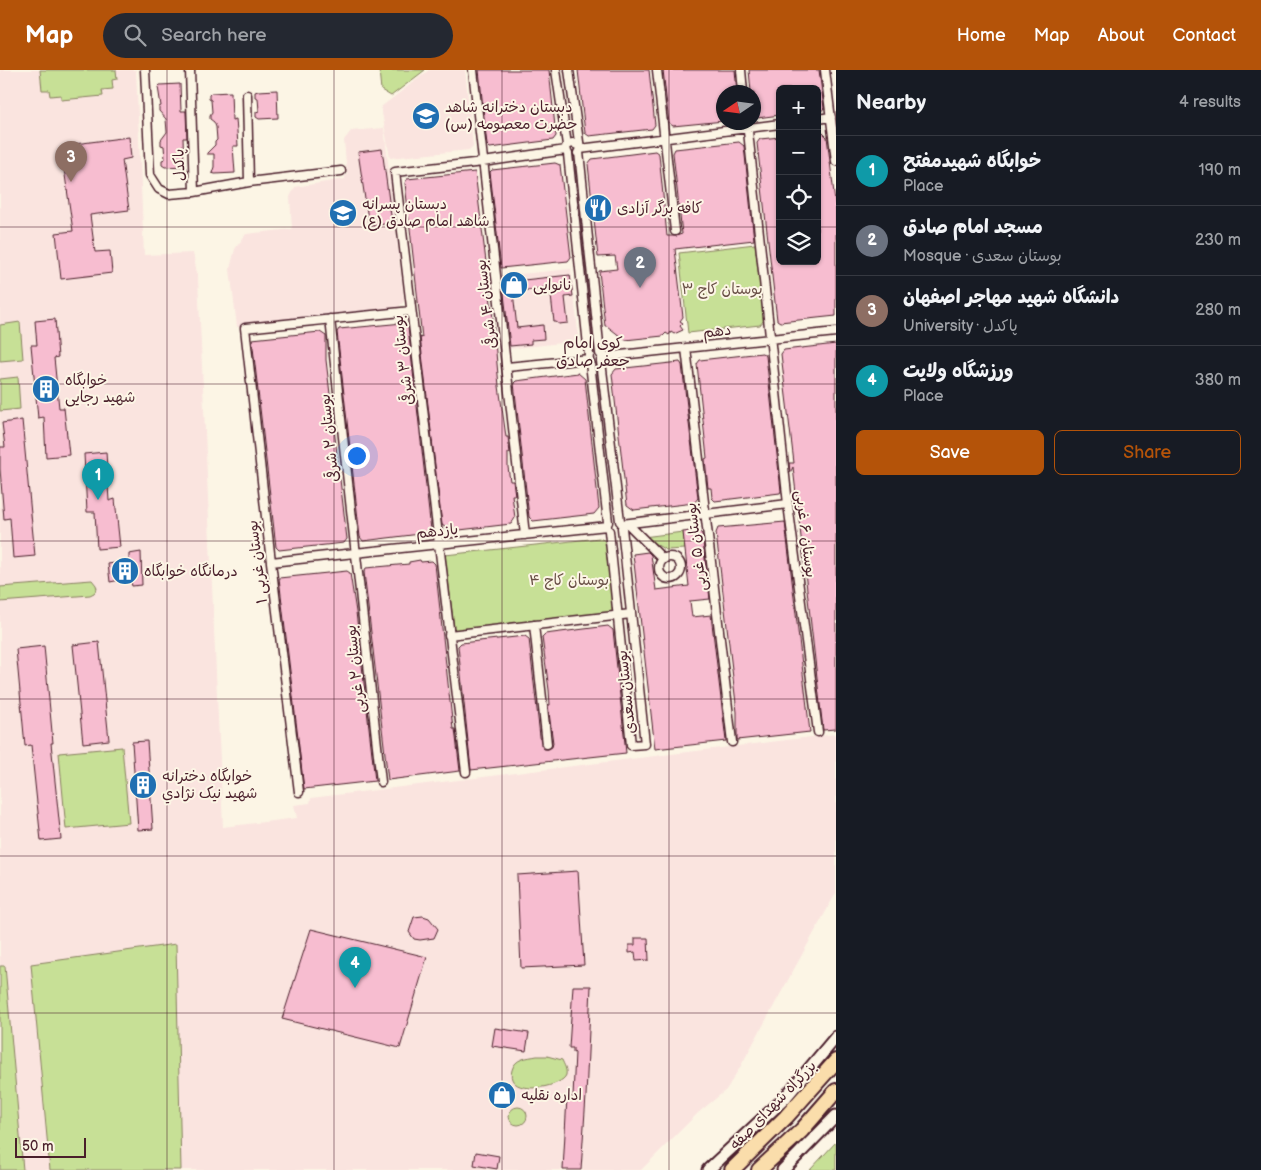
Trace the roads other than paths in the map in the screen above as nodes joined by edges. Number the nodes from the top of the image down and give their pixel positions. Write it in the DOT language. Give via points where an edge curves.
graph roads {
  1 [pos="144,70"];
  2 [pos="190,70"];
  3 [pos="473,70"];
  4 [pos="556,70"];
  5 [pos="569,70"];
  6 [pos="657,70"];
  7 [pos="741,70"];
  8 [pos="825,70"];
  9 [pos="742,85"];
  10 [pos="247,95"];
  11 [pos="831,117"];
  12 [pos="821,118"];
  13 [pos="776,124"];
  14 [pos="761,125"];
  15 [pos="718,130"];
  16 [pos="748,130"];
  17 [pos="665,139"];
  18 [pos="579,149"];
  19 [pos="567,150"];
  20 [pos="836,161"];
  21 [pos="483,162"];
  22 [pos="341,171"];
  23 [pos="249,182"];
  24 [pos="194,192"];
  25 [pos="675,231"];
  26 [pos="411,311"];
  27 [pos="330,319"];
  28 [pos="836,332"];
  29 [pos="770,339"];
  30 [pos="686,348"];
  31 [pos="601,357"];
  32 [pos="589,359"];
  33 [pos="507,367"];
  34 [pos="788,504"];
  35 [pos="706,515"];
  36 [pos="623,524"];
  37 [pos="608,526"];
  38 [pos="525,535"];
  39 [pos="439,545"];
  40 [pos="356,553"];
  41 [pos="663,559"];
  42 [pos="271,562"];
  43 [pos="631,614"];
  44 [pos="618,616"];
  45 [pos="534,625"];
  46 [pos="449,635"];
  47 [pos="818,732"];
  48 [pos="732,742"];
  49 [pos="546,744"];
  50 [pos="466,772"];
  51 [pos="381,782"];
  52 [pos="299,792"];
  53 [pos="836,1037"];
  54 [pos="836,1061"];
  55 [pos="836,1091"];
  56 [pos="836,1116"];
  57 [pos="708,1170"];
  58 [pos="732,1170"];
  59 [pos="759,1170"];
  60 [pos="783,1170"];
  1 -- 24 [label="street, پاکدل" via="150,174 159,189 169,194"];
  2 -- 24 [label="street, پاکدل"];
  3 -- 21 [label="street, بوستان ۴ شرقی"];
  4 -- 19 [label="street, بوستان سعدی"];
  5 -- 18 [label="street, بوستان سعدی"];
  6 -- 17 [label="street"];
  7 -- 9 [label="street"];
  8 -- 11 [label="street"];
  10 -- 23 [label="street"];
  11 -- 12 [label="street"];
  11 -- 20 [label="street"];
  13 -- 14 [label="street"];
  15 -- 17 [label="street"];
  16 -- 29 [label="street, بوستان ۶ غربی"];
  17 -- 18 [label="street"];
  17 -- 25 [label="street"];
  18 -- 19 [label="street" via="573,143"];
  18 -- 19 [label="street" via="573,156"];
  18 -- 31 [label="street, بوستان سعدی"];
  19 -- 21 [label="street"];
  19 -- 32 [label="street, بوستان سعدی"];
  21 -- 26 [label="street, بوستان ۳ شرقی" via="394,172"];
  21 -- 33 [label="street, بوستان ۴ شرقی"];
  22 -- 23 [label="street"];
  23 -- 24 [label="street"];
  26 -- 27 [label="street"];
  26 -- 39 [label="street, بوستان ۳ شرقی"];
  27 -- 40 [label="street, بوستان ۲ شرقی"];
  27 -- 42 [label="street, بوستان غربی ۱" via="245,328"];
  28 -- 29 [label="street, دهم"];
  29 -- 30 [label="street, دهم"];
  29 -- 34 [label="street, بوستان ۶ غربی"];
  30 -- 31 [label="street, دهم"];
  30 -- 35 [label="street, بوستان ۵ غربی"];
  31 -- 32 [label="street" via="594,352"];
  31 -- 32 [label="street" via="596,365"];
  31 -- 36 [label="street, بوستان سعدی"];
  32 -- 33 [label="street"];
  32 -- 37 [label="street, بوستان سعدی"];
  33 -- 38 [label="street, بوستان ۴ شرقی"];
  34 -- 35 [label="street"];
  34 -- 47 [label="street, بوستان ۶ غربی"];
  35 -- 36 [label="street"];
  35 -- 48 [label="street, بوستان ۵ غربی"];
  36 -- 37 [label="street" via="614,518"];
  36 -- 37 [label="street" via="616,533"];
  36 -- 41 [label="street"];
  36 -- 43 [label="street, بوستان سعدی"];
  37 -- 38 [label="street, یازدهم"];
  37 -- 44 [label="street, بوستان سعدی"];
  38 -- 39 [label="street, یازدهم"];
  39 -- 40 [label="street, یازدهم"];
  39 -- 46 [label="street, بوستان ۳ شرقی"];
  40 -- 42 [label="street, یازدهم"];
  40 -- 51 [label="street, بوستان ۲ غربی"];
  42 -- 52 [label="street, بوستان غربی ۱"];
  43 -- 44 [label="street"];
  43 -- 44 [label="street, بوستان سعدی" via="645,744 631,746"];
  44 -- 45 [label="street"];
  45 -- 46 [label="street"];
  45 -- 49 [label="street"];
  46 -- 50 [label="street, بوستان ۳ شرقی"];
  53 -- 57 [label="main road" via="784,1099"];
  54 -- 58 [label="highway, بزرگراه شهدای صفه" via="786,1118"];
  55 -- 59 [label="highway" via="802,1130"];
  56 -- 60 [label="main road"];
}
